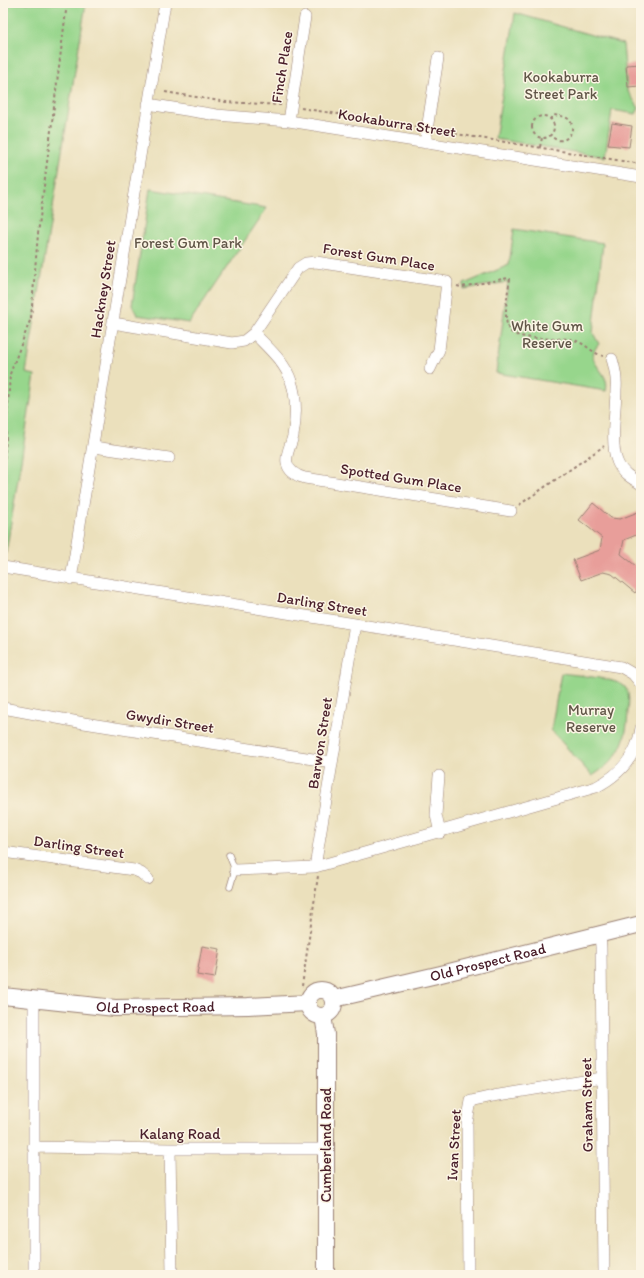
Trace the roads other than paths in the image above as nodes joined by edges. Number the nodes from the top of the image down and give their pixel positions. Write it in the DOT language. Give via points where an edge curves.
graph roads {
  1 [pos="165,3"];
  2 [pos="305,17"];
  3 [pos="438,58"];
  4 [pos="148,104"];
  5 [pos="289,121"];
  6 [pos="425,143"];
  7 [pos="641,177"];
  8 [pos="113,324"];
  9 [pos="254,334"];
  10 [pos="612,359"];
  11 [pos="430,369"];
  12 [pos="94,447"];
  13 [pos="169,458"];
  14 [pos="641,484"];
  15 [pos="511,511"];
  16 [pos="3,567"];
  17 [pos="71,579"];
  18 [pos="355,624"];
  19 [pos="641,684"];
  20 [pos="3,708"];
  21 [pos="641,728"];
  22 [pos="332,762"];
  23 [pos="439,776"];
  24 [pos="440,832"];
  25 [pos="3,852"];
  26 [pos="229,855"];
  27 [pos="318,866"];
  28 [pos="235,870"];
  29 [pos="148,880"];
  30 [pos="230,887"];
  31 [pos="641,924"];
  32 [pos="600,934"];
  33 [pos="3,996"];
  34 [pos="334,999"];
  35 [pos="34,1000"];
  36 [pos="308,1003"];
  37 [pos="323,1016"];
  38 [pos="602,1078"];
  39 [pos="33,1148"];
  40 [pos="170,1149"];
  41 [pos="326,1149"];
  42 [pos="34,1275"];
  43 [pos="172,1275"];
  44 [pos="326,1275"];
  45 [pos="468,1275"];
  46 [pos="604,1275"];
  1 -- 4 [label="street, Hackney Street"];
  2 -- 5 [label="street, Finch Place"];
  3 -- 6 [label="street"];
  4 -- 5 [label="street, Kookaburra Street" via="217,115"];
  4 -- 8 [label="street, Hackney Street"];
  5 -- 6 [label="street, Kookaburra Street"];
  6 -- 7 [label="street, Kookaburra Street"];
  8 -- 9 [label="street" via="232,343 244,341"];
  8 -- 12 [label="street, Hackney Street"];
  9 -- 11 [label="street, Forest Gum Place" via="298,268 306,263 316,262 447,282 439,350"];
  9 -- 15 [label="street, Spotted Gum Place" via="279,360 292,382 295,412 287,471 305,478"];
  10 -- 14 [label="street" via="616,373 613,439 617,461 627,475"];
  12 -- 13 [label="street"];
  12 -- 17 [label="street, Hackney Street"];
  16 -- 17 [label="street, Darling Street"];
  17 -- 18 [label="street, Darling Street"];
  18 -- 19 [label="street, Darling Street" via="626,669 637,672"];
  18 -- 22 [label="street, Barwon Street"];
  20 -- 22 [label="street, Gwydir Street"];
  21 -- 24 [label="street" via="637,746 629,760 619,772 600,785"];
  22 -- 27 [label="street, Barwon Street"];
  23 -- 24 [label="street" via="436,815"];
  24 -- 27 [label="street"];
  25 -- 29 [label="street, Darling Street" via="134,870"];
  26 -- 28 [label="lane"];
  27 -- 28 [label="street"];
  28 -- 30 [label="lane"];
  31 -- 32 [label="main road, Old Prospect Road"];
  32 -- 34 [label="main road, Old Prospect Road"];
  32 -- 38 [label="street, Graham Street"];
  33 -- 35 [label="main road, Old Prospect Road"];
  34 -- 36 [label="main road" via="328,992 319,990 311,994"];
  34 -- 37 [label="main road" via="331,1012"];
  35 -- 36 [label="main road, Old Prospect Road" via="115,1008 241,1007"];
  35 -- 39 [label="street"];
  36 -- 37 [label="main road" via="314,1014"];
  37 -- 41 [label="main road, Cumberland Road" via="326,1034"];
  38 -- 45 [label="street, Ivan Street" via="471,1101 467,1124"];
  38 -- 46 [label="street, Graham Street"];
  39 -- 40 [label="street, Kalang Road"];
  39 -- 42 [label="street"];
  40 -- 41 [label="street, Kalang Road"];
  40 -- 43 [label="street"];
  41 -- 44 [label="main road, Cumberland Road"];
}
